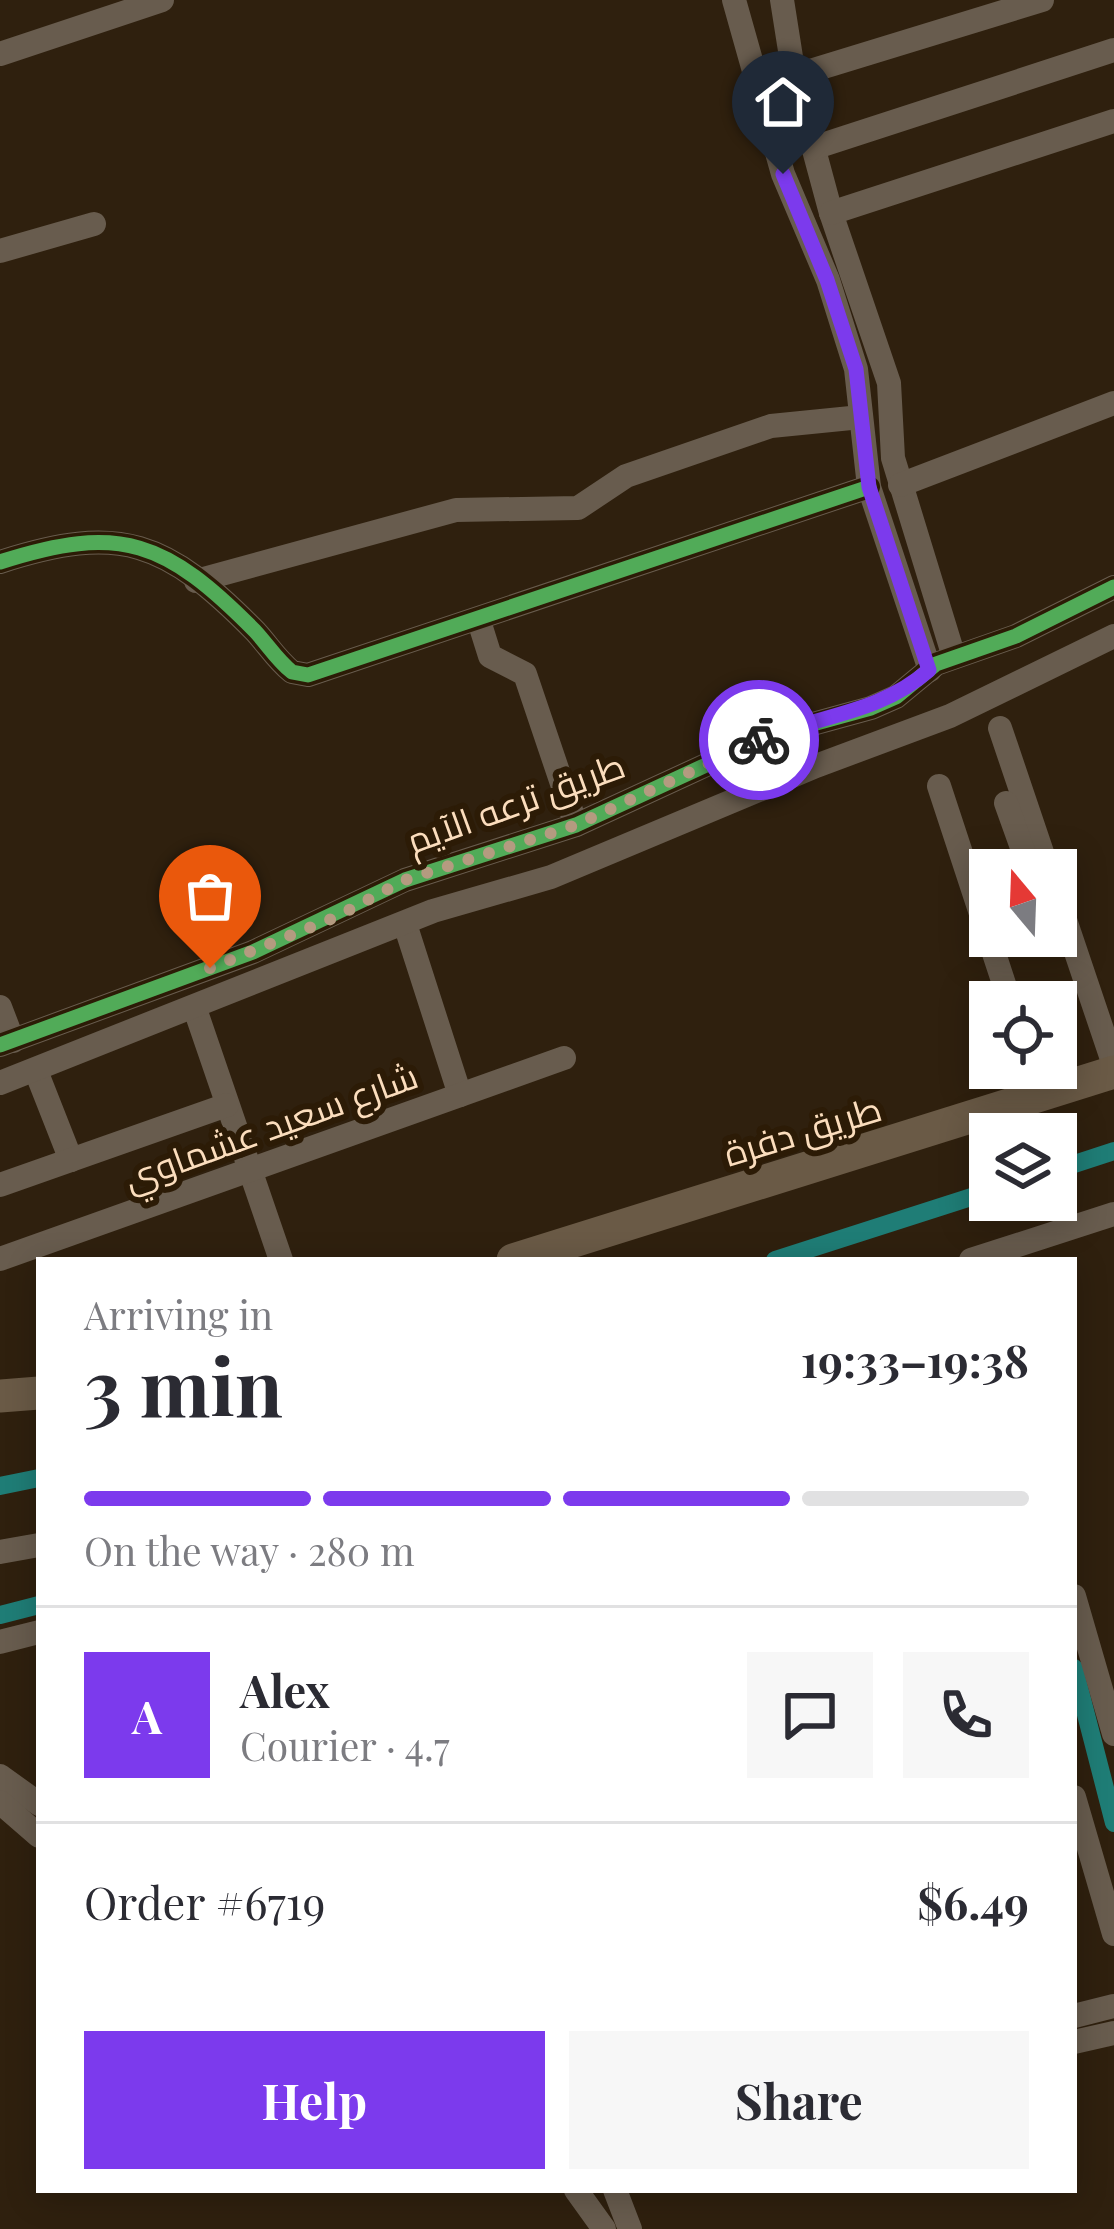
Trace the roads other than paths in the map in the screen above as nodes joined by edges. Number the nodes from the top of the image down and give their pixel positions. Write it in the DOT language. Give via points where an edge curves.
graph roads {
  1 [pos="162,0"];
  2 [pos="734,0"];
  3 [pos="782,0"];
  4 [pos="1042,0"];
  5 [pos="1114,50"];
  6 [pos="0,54"];
  7 [pos="794,76"];
  8 [pos="1114,122"];
  9 [pos="813,148"];
  10 [pos="831,212"];
  11 [pos="94,224"];
  12 [pos="0,250"];
  13 [pos="1114,404"];
  14 [pos="861,417"];
  15 [pos="900,485"];
  16 [pos="869,487"];
  17 [pos="0,562"];
  18 [pos="196,581"];
  19 [pos="1114,587"];
  20 [pos="479,622"];
  21 [pos="1114,636"];
  22 [pos="955,658"];
  23 [pos="929,670"];
  24 [pos="1000,728"];
  25 [pos="939,786"];
  26 [pos="1006,803"];
  27 [pos="576,825"];
  28 [pos="1022,849"];
  29 [pos="1041,849"];
  30 [pos="405,924"];
  31 [pos="1063,957"];
  32 [pos="1075,957"];
  33 [pos="1003,981"];
  34 [pos="0,1007"];
  35 [pos="195,1009"];
  36 [pos="7,1043"];
  37 [pos="564,1058"];
  38 [pos="36,1071"];
  39 [pos="1110,1071"];
  40 [pos="1077,1076"];
  41 [pos="0,1083"];
  42 [pos="1015,1089"];
  43 [pos="460,1095"];
  44 [pos="227,1105"];
  45 [pos="71,1160"];
  46 [pos="250,1170"];
  47 [pos="0,1185"];
  48 [pos="1114,1214"];
  49 [pos="280,1257"];
  50 [pos="523,1257"];
  51 [pos="980,1257"];
  52 [pos="0,1259"];
  53 [pos="36,1393"];
  54 [pos="0,1396"];
  55 [pos="36,1546"];
  56 [pos="0,1552"];
  57 [pos="1077,1606"];
  58 [pos="36,1633"];
  59 [pos="0,1642"];
  60 [pos="1114,1734"];
  61 [pos="0,1776"];
  62 [pos="0,1802"];
  63 [pos="36,1802"];
  64 [pos="1077,1807"];
  65 [pos="36,1833"];
  66 [pos="1114,1934"];
  67 [pos="1114,2006"];
  68 [pos="1077,2015"];
  69 [pos="1114,2033"];
  70 [pos="1077,2041"];
  71 [pos="578,2193"];
  72 [pos="616,2193"];
  73 [pos="604,2229"];
  74 [pos="630,2229"];
  1 -- 6 [label="street"];
  2 -- 14 [label="street" via="783,174 856,369"];
  3 -- 7 [label="street"];
  4 -- 7 [label="street"];
  5 -- 9 [label="street"];
  7 -- 9 [label="street"];
  8 -- 10 [label="street"];
  9 -- 10 [label="street"];
  10 -- 15 [label="street" via="887,375"];
  11 -- 12 [label="street"];
  13 -- 15 [label="street"];
  14 -- 16 [label="street"];
  14 -- 18 [label="street" via="771,426 626,476 578,508 455,510"];
  15 -- 22 [label="street"];
  16 -- 20 [label="street"];
  16 -- 23 [label="street"];
  17 -- 18 [label="street" via="86,541 136,543"];
  18 -- 20 [label="street" via="280,662 308,675"];
  19 -- 22 [label="street, طريق ترعه الآيم"];
  20 -- 27 [label="street" via="490,656 525,674"];
  21 -- 30 [label="street, طريق ترعه الآيم" via="950,716 551,877"];
  22 -- 23 [label="street, طريق ترعه الآيم"];
  23 -- 27 [label="street, طريق ترعه الآيم" via="884,703 769,736"];
  24 -- 29 [label="street"];
  25 -- 33 [label="street"];
  26 -- 28 [label="street"];
  27 -- 36 [label="street, طريق ترعه الآيم" via="405,880 253,952"];
  30 -- 35 [label="street, طريق ترعه الآيم"];
  30 -- 43 [label="street"];
  31 -- 39 [label="street"];
  32 -- 39 [label="street"];
  34 -- 36 [label="street"];
  35 -- 38 [label="street, طريق ترعه الآيم"];
  35 -- 44 [label="street"];
  37 -- 43 [label="street, شارع سعيد عشماوي"];
  38 -- 41 [label="street, طريق ترعه الآيم"];
  38 -- 45 [label="street"];
  39 -- 40 [label="main road, طريق دفرة"];
  42 -- 50 [label="main road, طريق دفرة"];
  43 -- 46 [label="street, شارع سعيد عشماوي"];
  44 -- 45 [label="street"];
  44 -- 46 [label="street"];
  45 -- 47 [label="street"];
  46 -- 49 [label="street"];
  46 -- 52 [label="street, شارع سعيد عشماوي"];
  48 -- 51 [label="street"];
  53 -- 54 [label="main road"];
  55 -- 56 [label="street"];
  57 -- 60 [label="street"];
  58 -- 59 [label="street"];
  61 -- 63 [label="street"];
  62 -- 65 [label="street"];
  64 -- 66 [label="street"];
  67 -- 68 [label="street"];
  69 -- 70 [label="street"];
  71 -- 73 [label="street"];
  72 -- 74 [label="street"];
}
